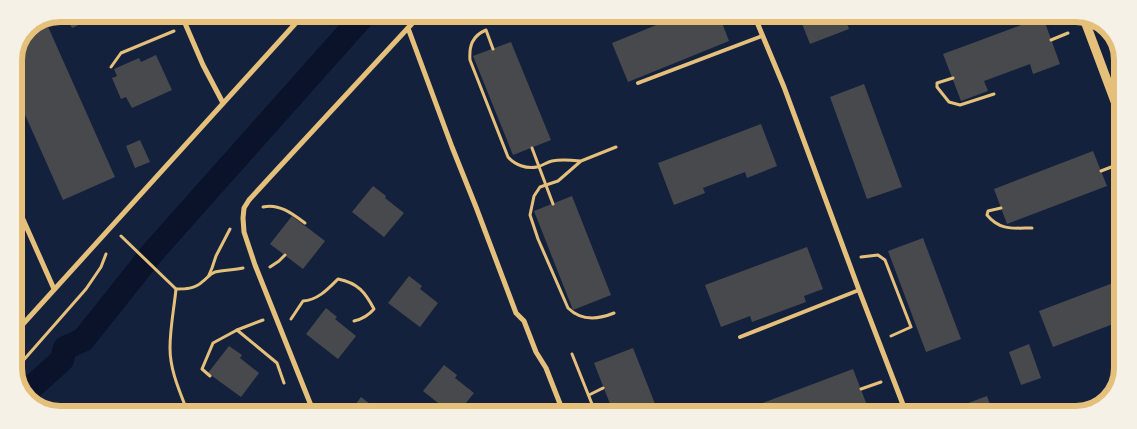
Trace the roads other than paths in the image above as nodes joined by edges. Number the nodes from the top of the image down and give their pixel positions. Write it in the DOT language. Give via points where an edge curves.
graph roads {
  1 [pos="185,22"];
  2 [pos="297,22"];
  3 [pos="414,22"];
  4 [pos="756,22"];
  5 [pos="1086,24"];
  6 [pos="408,28"];
  7 [pos="762,36"];
  8 [pos="638,82"];
  9 [pos="1114,99"];
  10 [pos="223,103"];
  11 [pos="23,218"];
  12 [pos="54,289"];
  13 [pos="859,290"];
  14 [pos="23,324"];
  15 [pos="740,337"];
  16 [pos="903,405"];
  17 [pos="312,407"];
  18 [pos="561,407"];
  19 [pos="898,407"];
  1 -- 10 [label="street"];
  2 -- 10 [label="street"];
  3 -- 6 [label="street"];
  4 -- 7 [label="street"];
  5 -- 9 [label="street"];
  6 -- 17 [label="street" via="244,208 244,232 255,265"];
  6 -- 18 [label="street" via="516,312 524,321"];
  7 -- 8 [label="lane"];
  7 -- 13 [label="street"];
  10 -- 12 [label="street"];
  11 -- 12 [label="street"];
  12 -- 14 [label="street"];
  13 -- 15 [label="lane"];
  13 -- 16 [label="street"];
  16 -- 19 [label="lane"];
}
